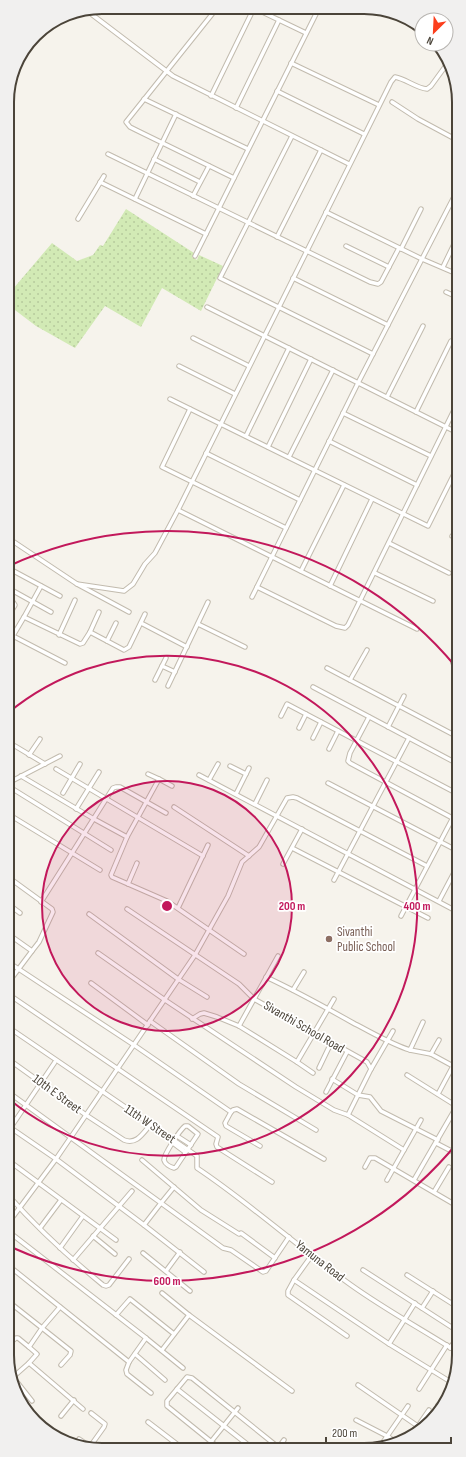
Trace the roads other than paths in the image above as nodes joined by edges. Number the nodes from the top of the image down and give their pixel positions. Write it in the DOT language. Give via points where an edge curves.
graph roads {
  1 [pos="212,14"];
  2 [pos="251,14"];
  3 [pos="266,14"];
  4 [pos="316,14"];
  5 [pos="92,15"];
  6 [pos="279,20"];
  7 [pos="306,34"];
  8 [pos="291,63"];
  9 [pos="445,67"];
  10 [pos="166,72"];
  11 [pos="277,91"];
  12 [pos="211,96"];
  13 [pos="144,99"];
  14 [pos="392,102"];
  15 [pos="379,105"];
  16 [pos="236,108"];
  17 [pos="176,114"];
  18 [pos="262,121"];
  19 [pos="364,134"];
  20 [pos="292,136"];
  21 [pos="452,137"];
  22 [pos="162,143"];
  23 [pos="248,149"];
  24 [pos="321,150"];
  25 [pos="108,154"];
  26 [pos="154,159"];
  27 [pos="349,164"];
  28 [pos="209,166"];
  29 [pos="148,173"];
  30 [pos="104,176"];
  31 [pos="234,178"];
  32 [pos="100,182"];
  33 [pos="200,182"];
  34 [pos="193,196"];
  35 [pos="135,199"];
  36 [pos="452,201"];
  37 [pos="218,208"];
  38 [pos="421,209"];
  39 [pos="326,212"];
  40 [pos="78,218"];
  41 [pos="248,223"];
  42 [pos="206,234"];
  43 [pos="277,237"];
  44 [pos="346,246"];
  45 [pos="400,248"];
  46 [pos="452,248"];
  47 [pos="306,251"];
  48 [pos="195,256"];
  49 [pos="422,258"];
  50 [pos="390,267"];
  51 [pos="443,267"];
  52 [pos="452,271"];
  53 [pos="293,278"];
  54 [pos="446,292"];
  55 [pos="452,295"];
  56 [pos="207,307"];
  57 [pos="278,307"];
  58 [pos="388,325"];
  59 [pos="423,326"];
  60 [pos="264,336"];
  61 [pos="193,338"];
  62 [pos="451,341"];
  63 [pos="290,348"];
  64 [pos="373,354"];
  65 [pos="311,359"];
  66 [pos="179,366"];
  67 [pos="249,366"];
  68 [pos="333,370"];
  69 [pos="358,383"];
  70 [pos="235,394"];
  71 [pos="387,397"];
  72 [pos="170,399"];
  73 [pos="190,409"];
  74 [pos="343,412"];
  75 [pos="416,412"];
  76 [pos="452,414"];
  77 [pos="221,423"];
  78 [pos="446,427"];
  79 [pos="452,430"];
  80 [pos="246,436"];
  81 [pos="329,441"];
  82 [pos="268,447"];
  83 [pos="206,453"];
  84 [pos="431,456"];
  85 [pos="289,457"];
  86 [pos="315,470"];
  87 [pos="452,478"];
  88 [pos="192,481"];
  89 [pos="344,485"];
  90 [pos="417,485"];
  91 [pos="372,499"];
  92 [pos="300,500"];
  93 [pos="178,510"];
  94 [pos="403,514"];
  95 [pos="286,528"];
  96 [pos="14,542"];
  97 [pos="389,543"];
  98 [pos="272,557"];
  99 [pos="14,571"];
  100 [pos="301,572"];
  101 [pos="375,573"];
  102 [pos="449,573"];
  103 [pos="76,584"];
  104 [pos="41,586"];
  105 [pos="330,586"];
  106 [pos="257,587"];
  107 [pos="14,591"];
  108 [pos="60,596"];
  109 [pos="252,597"];
  110 [pos="75,600"];
  111 [pos="361,601"];
  112 [pos="433,601"];
  113 [pos="33,602"];
  114 [pos="208,602"];
  115 [pos="51,612"];
  116 [pos="99,612"];
  117 [pos="130,612"];
  118 [pos="145,614"];
  119 [pos="24,617"];
  120 [pos="116,623"];
  121 [pos="141,623"];
  122 [pos="198,624"];
  123 [pos="417,629"];
  124 [pos="90,632"];
  125 [pos="14,634"];
  126 [pos="59,635"];
  127 [pos="14,637"];
  128 [pos="107,641"];
  129 [pos="187,647"];
  130 [pos="245,647"];
  131 [pos="368,650"];
  132 [pos="166,658"];
  133 [pos="65,663"];
  134 [pos="162,666"];
  135 [pos="328,668"];
  136 [pos="175,672"];
  137 [pos="155,680"];
  138 [pos="350,680"];
  139 [pos="168,686"];
  140 [pos="313,687"];
  141 [pos="404,696"];
  142 [pos="399,706"];
  143 [pos="306,714"];
  144 [pos="281,716"];
  145 [pos="369,717"];
  146 [pos="321,722"];
  147 [pos="388,727"];
  148 [pos="299,728"];
  149 [pos="338,731"];
  150 [pos="452,734"];
  151 [pos="313,738"];
  152 [pos="409,738"];
  153 [pos="40,739"];
  154 [pos="356,740"];
  155 [pos="15,746"];
  156 [pos="329,749"];
  157 [pos="30,754"];
  158 [pos="60,756"];
  159 [pos="452,760"];
  160 [pos="397,762"];
  161 [pos="45,764"];
  162 [pos="80,764"];
  163 [pos="218,764"];
  164 [pos="230,766"];
  165 [pos="56,768"];
  166 [pos="249,768"];
  167 [pos="99,772"];
  168 [pos="148,774"];
  169 [pos="246,774"];
  170 [pos="199,775"];
  171 [pos="21,776"];
  172 [pos="72,778"];
  173 [pos="159,779"];
  174 [pos="14,780"];
  175 [pos="209,780"];
  176 [pos="267,780"];
  177 [pos="386,782"];
  178 [pos="328,783"];
  179 [pos="172,786"];
  180 [pos="89,789"];
  181 [pos="14,790"];
  182 [pos="452,791"];
  183 [pos="63,793"];
  184 [pos="236,794"];
  185 [pos="106,799"];
  186 [pos="146,801"];
  187 [pos="255,804"];
  188 [pos="174,807"];
  189 [pos="373,807"];
  190 [pos="76,809"];
  191 [pos="166,813"];
  192 [pos="276,816"];
  193 [pos="452,817"];
  194 [pos="14,818"];
  195 [pos="137,818"];
  196 [pos="94,819"];
  197 [pos="452,820"];
  198 [pos="302,829"];
  199 [pos="360,831"];
  200 [pos="84,834"];
  201 [pos="127,837"];
  202 [pos="440,842"];
  203 [pos="208,845"];
  204 [pos="292,848"];
  205 [pos="452,849"];
  206 [pos="111,850"];
  207 [pos="73,853"];
  208 [pos="348,854"];
  209 [pos="202,856"];
  210 [pos="250,856"];
  211 [pos="137,863"];
  212 [pos="283,864"];
  213 [pos="428,866"];
  214 [pos="100,870"];
  215 [pos="338,872"];
  216 [pos="452,876"];
  217 [pos="334,880"];
  218 [pos="14,882"];
  219 [pos="128,884"];
  220 [pos="416,889"];
  221 [pos="439,901"];
  222 [pos="41,902"];
  223 [pos="406,907"];
  224 [pos="452,907"];
  225 [pos="14,908"];
  226 [pos="178,908"];
  227 [pos="127,909"];
  228 [pos="20,913"];
  229 [pos="89,914"];
  230 [pos="401,916"];
  231 [pos="428,918"];
  232 [pos="210,930"];
  233 [pos="14,938"];
  234 [pos="32,951"];
  235 [pos="98,953"];
  236 [pos="244,954"];
  237 [pos="194,955"];
  238 [pos="278,956"];
  239 [pos="14,965"];
  240 [pos="19,968"];
  241 [pos="304,972"];
  242 [pos="14,975"];
  243 [pos="266,977"];
  244 [pos="178,979"];
  245 [pos="90,983"];
  246 [pos="293,990"];
  247 [pos="14,998"];
  248 [pos="207,998"];
  249 [pos="254,998"];
  250 [pos="334,999"];
  251 [pos="165,1000"];
  252 [pos="328,1009"];
  253 [pos="192,1018"];
  254 [pos="423,1022"];
  255 [pos="149,1023"];
  256 [pos="239,1026"];
  257 [pos="14,1031"];
  258 [pos="393,1031"];
  259 [pos="313,1033"];
  260 [pos="439,1040"];
  261 [pos="388,1041"];
  262 [pos="331,1043"];
  263 [pos="134,1045"];
  264 [pos="410,1050"];
  265 [pos="347,1052"];
  266 [pos="431,1054"];
  267 [pos="55,1062"];
  268 [pos="297,1062"];
  269 [pos="14,1063"];
  270 [pos="452,1065"];
  271 [pos="118,1068"];
  272 [pos="318,1068"];
  273 [pos="452,1068"];
  274 [pos="371,1069"];
  275 [pos="313,1073"];
  276 [pos="407,1075"];
  277 [pos="332,1079"];
  278 [pos="41,1083"];
  279 [pos="103,1092"];
  280 [pos="326,1092"];
  281 [pos="438,1094"];
  282 [pos="358,1095"];
  283 [pos="14,1096"];
  284 [pos="452,1102"];
  285 [pos="27,1105"];
  286 [pos="231,1112"];
  287 [pos="86,1115"];
  288 [pos="348,1115"];
  289 [pos="452,1116"];
  290 [pos="421,1120"];
  291 [pos="14,1122"];
  292 [pos="151,1124"];
  293 [pos="416,1128"];
  294 [pos="14,1130"];
  295 [pos="316,1130"];
  296 [pos="177,1136"];
  297 [pos="71,1137"];
  298 [pos="437,1141"];
  299 [pos="174,1142"];
  300 [pos="191,1145"];
  301 [pos="260,1146"];
  302 [pos="186,1150"];
  303 [pos="404,1150"];
  304 [pos="452,1151"];
  305 [pos="197,1156"];
  306 [pos="56,1159"];
  307 [pos="324,1159"];
  308 [pos="142,1160"];
  309 [pos="14,1165"];
  310 [pos="365,1167"];
  311 [pos="449,1167"];
  312 [pos="394,1168"];
  313 [pos="387,1180"];
  314 [pos="414,1180"];
  315 [pos="272,1182"];
  316 [pos="38,1183"];
  317 [pos="174,1187"];
  318 [pos="132,1191"];
  319 [pos="434,1192"];
  320 [pos="61,1200"];
  321 [pos="14,1202"];
  322 [pos="161,1203"];
  323 [pos="452,1203"];
  324 [pos="120,1206"];
  325 [pos="18,1207"];
  326 [pos="14,1214"];
  327 [pos="83,1216"];
  328 [pos="144,1225"];
  329 [pos="40,1228"];
  330 [pos="100,1228"];
  331 [pos="14,1236"];
  332 [pos="93,1236"];
  333 [pos="289,1238"];
  334 [pos="116,1240"];
  335 [pos="60,1248"];
  336 [pos="180,1252"];
  337 [pos="143,1253"];
  338 [pos="115,1254"];
  339 [pos="312,1255"];
  340 [pos="275,1258"];
  341 [pos="129,1259"];
  342 [pos="73,1260"];
  343 [pos="14,1270"];
  344 [pos="363,1270"];
  345 [pos="166,1271"];
  346 [pos="204,1272"];
  347 [pos="407,1274"];
  348 [pos="294,1280"];
  349 [pos="190,1291"];
  350 [pos="433,1291"];
  351 [pos="162,1293"];
  352 [pos="452,1303"];
  353 [pos="415,1304"];
  354 [pos="14,1306"];
  355 [pos="60,1307"];
  356 [pos="422,1308"];
  357 [pos="116,1315"];
  358 [pos="189,1315"];
  359 [pos="404,1320"];
  360 [pos="42,1328"];
  361 [pos="452,1329"];
  362 [pos="174,1334"];
  363 [pos="347,1336"];
  364 [pos="146,1338"];
  365 [pos="14,1340"];
  366 [pos="452,1343"];
  367 [pos="389,1344"];
  368 [pos="29,1347"];
  369 [pos="449,1347"];
  370 [pos="452,1349"];
  371 [pos="162,1350"];
  372 [pos="135,1354"];
  373 [pos="129,1362"];
  374 [pos="29,1364"];
  375 [pos="61,1365"];
  376 [pos="184,1368"];
  377 [pos="432,1369"];
  378 [pos="17,1374"];
  379 [pos="166,1380"];
  380 [pos="448,1380"];
  381 [pos="358,1385"];
  382 [pos="21,1388"];
  383 [pos="178,1389"];
  384 [pos="419,1389"];
  385 [pos="292,1390"];
  386 [pos="151,1394"];
  387 [pos="74,1400"];
  388 [pos="32,1401"];
  389 [pos="408,1406"];
  390 [pos="238,1408"];
  391 [pos="83,1409"];
  392 [pos="429,1410"];
  393 [pos="235,1412"];
  394 [pos="92,1413"];
  395 [pos="402,1415"];
  396 [pos="61,1416"];
  397 [pos="356,1420"];
  398 [pos="148,1422"];
  399 [pos="421,1422"];
  400 [pos="417,1425"];
  401 [pos="224,1426"];
  402 [pos="387,1436"];
  403 [pos="391,1439"];
  404 [pos="284,1440"];
  405 [pos="384,1440"];
  406 [pos="211,1442"];
  407 [pos="94,1443"];
  408 [pos="175,1443"];
  409 [pos="246,1443"];
  410 [pos="272,1443"];
  411 [pos="282,1443"];
  1 -- 10 [label="street"];
  2 -- 12 [label="street"];
  3 -- 6 [label="street"];
  4 -- 7 [label="street"];
  5 -- 10 [label="street"];
  6 -- 7 [label="street"];
  6 -- 16 [label="street"];
  7 -- 8 [label="street"];
  8 -- 11 [label="street"];
  8 -- 15 [label="street"];
  9 -- 15 [label="street" via="428,89 395,77"];
  10 -- 12 [label="street"];
  10 -- 13 [label="street"];
  11 -- 18 [label="street"];
  11 -- 19 [label="street"];
  12 -- 16 [label="street"];
  13 -- 17 [label="street"];
  13 -- 22 [label="street" via="127,120 127,124"];
  14 -- 21 [label="street"];
  15 -- 19 [label="street"];
  16 -- 18 [label="street"];
  17 -- 22 [label="street"];
  17 -- 23 [label="street"];
  18 -- 20 [label="street"];
  18 -- 23 [label="street"];
  19 -- 27 [label="street"];
  20 -- 24 [label="street"];
  20 -- 41 [label="street"];
  22 -- 26 [label="street"];
  22 -- 28 [label="street"];
  23 -- 31 [label="street"];
  24 -- 27 [label="street"];
  24 -- 43 [label="street"];
  25 -- 29 [label="street"];
  26 -- 29 [label="street"];
  26 -- 33 [label="street"];
  27 -- 39 [label="street"];
  28 -- 31 [label="street"];
  28 -- 33 [label="street"];
  29 -- 34 [label="street"];
  29 -- 35 [label="street"];
  30 -- 32 [label="street"];
  31 -- 37 [label="street"];
  32 -- 35 [label="street"];
  32 -- 40 [label="street"];
  33 -- 34 [label="street"];
  34 -- 37 [label="street"];
  35 -- 42 [label="street"];
  36 -- 49 [label="street"];
  37 -- 41 [label="street"];
  37 -- 42 [label="street"];
  38 -- 45 [label="street"];
  39 -- 45 [label="street"];
  39 -- 47 [label="street"];
  41 -- 43 [label="street"];
  41 -- 57 [label="street" via="220,278"];
  42 -- 48 [label="street"];
  43 -- 47 [label="street"];
  44 -- 50 [label="street"];
  45 -- 49 [label="street"];
  45 -- 50 [label="street"];
  46 -- 51 [label="street"];
  47 -- 50 [label="street" via="374,284 381,282"];
  47 -- 53 [label="street"];
  49 -- 51 [label="street"];
  49 -- 58 [label="street"];
  51 -- 52 [label="street"];
  53 -- 57 [label="street"];
  53 -- 58 [label="street"];
  54 -- 55 [label="street"];
  56 -- 60 [label="street"];
  57 -- 60 [label="street"];
  57 -- 64 [label="street"];
  58 -- 64 [label="street"];
  59 -- 71 [label="street"];
  60 -- 63 [label="street"];
  60 -- 67 [label="street"];
  61 -- 67 [label="street"];
  62 -- 75 [label="street"];
  63 -- 65 [label="street"];
  63 -- 80 [label="street"];
  64 -- 69 [label="street"];
  65 -- 68 [label="street"];
  65 -- 82 [label="street"];
  66 -- 70 [label="street"];
  67 -- 70 [label="street"];
  68 -- 69 [label="street"];
  68 -- 85 [label="street"];
  69 -- 71 [label="street"];
  69 -- 74 [label="street"];
  70 -- 77 [label="street"];
  71 -- 75 [label="street"];
  72 -- 73 [label="street"];
  73 -- 77 [label="street"];
  73 -- 88 [label="street" via="162,467"];
  74 -- 81 [label="street"];
  74 -- 84 [label="street"];
  75 -- 78 [label="street"];
  76 -- 78 [label="street"];
  77 -- 80 [label="street"];
  77 -- 83 [label="street"];
  78 -- 79 [label="street"];
  78 -- 84 [label="street"];
  80 -- 82 [label="street"];
  81 -- 86 [label="street"];
  81 -- 90 [label="street"];
  82 -- 85 [label="street"];
  83 -- 88 [label="street"];
  83 -- 92 [label="street"];
  84 -- 90 [label="street"];
  85 -- 86 [label="street"];
  86 -- 89 [label="street"];
  86 -- 92 [label="street"];
  87 -- 94 [label="street" via="428,526"];
  88 -- 93 [label="street"];
  88 -- 95 [label="street"];
  89 -- 91 [label="street"];
  89 -- 100 [label="street"];
  90 -- 94 [label="street"];
  91 -- 94 [label="street"];
  91 -- 105 [label="street"];
  92 -- 95 [label="street"];
  93 -- 98 [label="street"];
  93 -- 103 [label="street" via="155,553 144,564 133,584 124,591"];
  94 -- 97 [label="street"];
  95 -- 98 [label="street"];
  96 -- 103 [label="street"];
  97 -- 101 [label="street"];
  97 -- 102 [label="street"];
  98 -- 100 [label="street"];
  98 -- 106 [label="street"];
  99 -- 104 [label="street"];
  100 -- 105 [label="street"];
  101 -- 111 [label="street"];
  101 -- 112 [label="street"];
  103 -- 117 [label="street"];
  104 -- 108 [label="street"];
  104 -- 113 [label="street"];
  105 -- 111 [label="street"];
  106 -- 109 [label="street"];
  106 -- 111 [label="street" via="340,628 348,625"];
  107 -- 113 [label="street"];
  110 -- 126 [label="street"];
  111 -- 123 [label="street"];
  113 -- 115 [label="street"];
  113 -- 119 [label="street"];
  114 -- 122 [label="street"];
  116 -- 124 [label="street"];
  118 -- 121 [label="street"];
  119 -- 125 [label="street"];
  119 -- 126 [label="street"];
  120 -- 128 [label="street"];
  121 -- 128 [label="street" via="127,649"];
  121 -- 129 [label="street"];
  122 -- 129 [label="street"];
  122 -- 130 [label="street"];
  124 -- 126 [label="street" via="80,644"];
  124 -- 128 [label="street"];
  127 -- 133 [label="street"];
  129 -- 136 [label="street"];
  131 -- 138 [label="street"];
  132 -- 134 [label="street"];
  134 -- 136 [label="street"];
  134 -- 137 [label="street"];
  135 -- 138 [label="street"];
  136 -- 139 [label="street"];
  138 -- 142 [label="street"];
  140 -- 145 [label="street"];
  141 -- 142 [label="street"];
  142 -- 147 [label="street"];
  142 -- 150 [label="street"];
  143 -- 144 [label="street" via="287,704"];
  143 -- 146 [label="street"];
  143 -- 148 [label="street"];
  145 -- 147 [label="street"];
  145 -- 154 [label="street"];
  146 -- 149 [label="street"];
  146 -- 151 [label="street"];
  147 -- 152 [label="street"];
  149 -- 154 [label="street"];
  149 -- 156 [label="street"];
  152 -- 159 [label="street"];
  152 -- 160 [label="street"];
  153 -- 157 [label="street"];
  154 -- 160 [label="street"];
  154 -- 177 [label="street" via="348,757 350,763"];
  155 -- 157 [label="street"];
  157 -- 161 [label="street"];
  158 -- 161 [label="street"];
  160 -- 177 [label="street"];
  160 -- 182 [label="street"];
  161 -- 171 [label="street"];
  162 -- 172 [label="street"];
  163 -- 175 [label="street"];
  164 -- 169 [label="street"];
  165 -- 172 [label="street"];
  166 -- 169 [label="street"];
  167 -- 180 [label="street"];
  168 -- 173 [label="street"];
  169 -- 184 [label="street"];
  170 -- 175 [label="street"];
  171 -- 174 [label="street"];
  171 -- 190 [label="street"];
  172 -- 180 [label="street"];
  172 -- 183 [label="street"];
  173 -- 179 [label="street"];
  173 -- 186 [label="street"];
  175 -- 184 [label="street"];
  176 -- 187 [label="street"];
  177 -- 189 [label="street"];
  177 -- 193 [label="street"];
  178 -- 189 [label="street"];
  180 -- 185 [label="street"];
  180 -- 190 [label="street"];
  181 -- 200 [label="street"];
  184 -- 187 [label="street"];
  185 -- 186 [label="street" via="112,790 120,787"];
  185 -- 195 [label="street"];
  185 -- 196 [label="street"];
  186 -- 191 [label="street"];
  186 -- 195 [label="street"];
  187 -- 192 [label="street"];
  188 -- 210 [label="street"];
  189 -- 199 [label="street"];
  189 -- 202 [label="street"];
  190 -- 196 [label="street"];
  192 -- 198 [label="street"];
  192 -- 199 [label="street" via="286,799 293,797"];
  192 -- 210 [label="street" via="259,847"];
  194 -- 207 [label="street"];
  195 -- 201 [label="street"];
  195 -- 209 [label="street"];
  196 -- 200 [label="street"];
  196 -- 201 [label="street"];
  197 -- 202 [label="street"];
  198 -- 204 [label="street"];
  198 -- 208 [label="street"];
  199 -- 208 [label="street"];
  199 -- 213 [label="street"];
  200 -- 206 [label="street"];
  200 -- 207 [label="street"];
  201 -- 219 [label="street" via="111,875"];
  202 -- 205 [label="street"];
  202 -- 213 [label="street"];
  203 -- 209 [label="street"];
  204 -- 212 [label="street"];
  204 -- 215 [label="street"];
  207 -- 214 [label="street"];
  207 -- 222 [label="street"];
  208 -- 215 [label="street"];
  208 -- 220 [label="street"];
  209 -- 226 [label="street"];
  210 -- 232 [label="street" via="242,862"];
  211 -- 219 [label="street"];
  213 -- 220 [label="street"];
  215 -- 217 [label="street"];
  215 -- 223 [label="street"];
  216 -- 221 [label="street"];
  218 -- 222 [label="street"];
  219 -- 226 [label="street"];
  220 -- 221 [label="street"];
  220 -- 223 [label="street"];
  221 -- 224 [label="street"];
  222 -- 234 [label="street" via="53,912"];
  223 -- 230 [label="street"];
  223 -- 231 [label="street"];
  225 -- 228 [label="street"];
  226 -- 232 [label="street"];
  227 -- 237 [label="street, Sivanthi School Road"];
  229 -- 244 [label="street"];
  232 -- 236 [label="street"];
  232 -- 237 [label="street"];
  233 -- 234 [label="street"];
  234 -- 240 [label="street"];
  235 -- 251 [label="street"];
  237 -- 244 [label="street"];
  237 -- 249 [label="street, Sivanthi School Road" via="239,984"];
  238 -- 243 [label="street"];
  239 -- 240 [label="street"];
  240 -- 242 [label="street"];
  240 -- 263 [label="street"];
  241 -- 246 [label="street"];
  243 -- 246 [label="street"];
  243 -- 249 [label="street"];
  244 -- 248 [label="street"];
  244 -- 251 [label="street"];
  245 -- 255 [label="street"];
  246 -- 252 [label="street"];
  247 -- 271 [label="street"];
  249 -- 256 [label="street"];
  249 -- 259 [label="street, Sivanthi School Road"];
  250 -- 252 [label="street"];
  251 -- 253 [label="street"];
  251 -- 255 [label="street"];
  252 -- 259 [label="street"];
  252 -- 261 [label="street"];
  253 -- 256 [label="street" via="207,1013"];
  253 -- 288 [label="street" via="296,1087 334,1110"];
  254 -- 264 [label="street"];
  255 -- 263 [label="street"];
  255 -- 295 [label="street" via="239,1084"];
  256 -- 268 [label="street"];
  257 -- 279 [label="street, 11th W Street"];
  258 -- 261 [label="street"];
  259 -- 262 [label="street, Sivanthi School Road"];
  259 -- 268 [label="street"];
  260 -- 266 [label="street"];
  261 -- 264 [label="street"];
  261 -- 274 [label="street"];
  262 -- 265 [label="street, Sivanthi School Road"];
  262 -- 272 [label="street"];
  263 -- 271 [label="street"];
  263 -- 286 [label="street"];
  264 -- 266 [label="street"];
  265 -- 274 [label="street, Sivanthi School Road" via="368,1062"];
  265 -- 277 [label="street"];
  266 -- 270 [label="street"];
  267 -- 278 [label="street"];
  268 -- 275 [label="street"];
  269 -- 278 [label="street, 10th E Street"];
  271 -- 279 [label="street"];
  271 -- 315 [label="street" via="218,1137 217,1147"];
  273 -- 281 [label="street"];
  274 -- 282 [label="street"];
  276 -- 281 [label="street"];
  277 -- 280 [label="street"];
  277 -- 282 [label="street"];
  278 -- 285 [label="street"];
  278 -- 287 [label="street, 10th E Street"];
  279 -- 287 [label="street"];
  279 -- 292 [label="street, 11th W Street"];
  281 -- 284 [label="street"];
  282 -- 288 [label="street"];
  282 -- 293 [label="street" via="370,1097 381,1110"];
  283 -- 285 [label="street"];
  285 -- 291 [label="street"];
  285 -- 297 [label="street"];
  286 -- 301 [label="street" via="226,1126"];
  286 -- 307 [label="street" via="237,1109"];
  287 -- 292 [label="street, 10th E Street" via="129,1142 137,1140"];
  287 -- 297 [label="street"];
  288 -- 303 [label="street"];
  289 -- 298 [label="street"];
  290 -- 293 [label="street"];
  292 -- 299 [label="street, 11th W Street"];
  293 -- 298 [label="street"];
  293 -- 303 [label="street"];
  294 -- 306 [label="street"];
  296 -- 299 [label="street"];
  296 -- 300 [label="street"];
  296 -- 300 [label="street" via="185,1126 188,1126 198,1134"];
  297 -- 306 [label="street"];
  297 -- 322 [label="street"];
  298 -- 304 [label="street"];
  298 -- 314 [label="street"];
  299 -- 302 [label="street, 11th W Street"];
  299 -- 302 [label="street" via="164,1159 170,1167 176,1167"];
  300 -- 302 [label="street"];
  302 -- 305 [label="street, 11th W Street"];
  303 -- 312 [label="street"];
  305 -- 333 [label="street, Yamuna Road" via="196,1168 225,1187"];
  306 -- 316 [label="street"];
  306 -- 324 [label="street"];
  308 -- 317 [label="street"];
  309 -- 316 [label="street"];
  310 -- 312 [label="street" via="370,1158 375,1158"];
  311 -- 319 [label="street"];
  312 -- 313 [label="street"];
  312 -- 314 [label="street"];
  314 -- 319 [label="street"];
  316 -- 320 [label="street"];
  316 -- 325 [label="street"];
  317 -- 322 [label="street"];
  317 -- 340 [label="street" via="200,1210 223,1226 241,1233"];
  318 -- 324 [label="street"];
  319 -- 323 [label="street"];
  320 -- 327 [label="street"];
  320 -- 329 [label="street"];
  321 -- 325 [label="street"];
  322 -- 328 [label="street"];
  322 -- 340 [label="street" via="223,1248 231,1250 263,1272"];
  324 -- 328 [label="street"];
  324 -- 330 [label="street"];
  325 -- 326 [label="street"];
  325 -- 329 [label="street"];
  327 -- 330 [label="street"];
  327 -- 335 [label="street"];
  328 -- 336 [label="street"];
  329 -- 335 [label="street"];
  330 -- 332 [label="street"];
  330 -- 334 [label="street"];
  331 -- 357 [label="street"];
  332 -- 338 [label="street"];
  332 -- 342 [label="street"];
  333 -- 339 [label="street, Yamuna Road"];
  333 -- 340 [label="street"];
  335 -- 342 [label="street"];
  336 -- 345 [label="street"];
  336 -- 346 [label="street"];
  337 -- 345 [label="street"];
  339 -- 348 [label="street"];
  339 -- 359 [label="street, Yamuna Road"];
  341 -- 342 [label="street" via="106,1286"];
  343 -- 355 [label="street"];
  344 -- 353 [label="street"];
  345 -- 349 [label="street"];
  347 -- 350 [label="street"];
  348 -- 363 [label="street" via="288,1295"];
  348 -- 367 [label="street"];
  350 -- 352 [label="street"];
  350 -- 356 [label="street"];
  351 -- 358 [label="street"];
  353 -- 356 [label="street"];
  353 -- 359 [label="street"];
  354 -- 360 [label="street"];
  355 -- 360 [label="street"];
  355 -- 373 [label="street"];
  356 -- 361 [label="street"];
  357 -- 362 [label="street" via="130,1299"];
  357 -- 364 [label="street"];
  358 -- 362 [label="street"];
  358 -- 385 [label="street"];
  359 -- 367 [label="street"];
  359 -- 369 [label="street, Yamuna Road"];
  360 -- 368 [label="street"];
  360 -- 375 [label="street" via="71,1351"];
  362 -- 371 [label="street"];
  364 -- 371 [label="street"];
  364 -- 372 [label="street"];
  365 -- 368 [label="street" via="18,1338"];
  366 -- 369 [label="street"];
  367 -- 377 [label="street"];
  368 -- 374 [label="street" via="37,1354"];
  369 -- 370 [label="street, Yamuna Road"];
  369 -- 377 [label="street"];
  371 -- 376 [label="street"];
  372 -- 373 [label="street"];
  372 -- 379 [label="street"];
  373 -- 386 [label="street" via="126,1370 128,1374"];
  374 -- 378 [label="street"];
  374 -- 387 [label="street"];
  377 -- 380 [label="street"];
  377 -- 384 [label="street"];
  381 -- 395 [label="street"];
  382 -- 388 [label="street"];
  383 -- 393 [label="street" via="187,1377 191,1377"];
  383 -- 401 [label="street"];
  383 -- 406 [label="street" via="167,1401 167,1406"];
  387 -- 391 [label="street"];
  387 -- 396 [label="street"];
  389 -- 395 [label="street"];
  390 -- 393 [label="street"];
  392 -- 399 [label="street"];
  393 -- 401 [label="street"];
  393 -- 410 [label="street"];
  394 -- 407 [label="street" via="104,1424"];
  395 -- 400 [label="street"];
  395 -- 402 [label="street"];
  397 -- 402 [label="street"];
  398 -- 408 [label="street"];
  401 -- 406 [label="street"];
  401 -- 409 [label="street"];
  402 -- 403 [label="street"];
  402 -- 405 [label="street"];
  404 -- 411 [label="street"];
}
